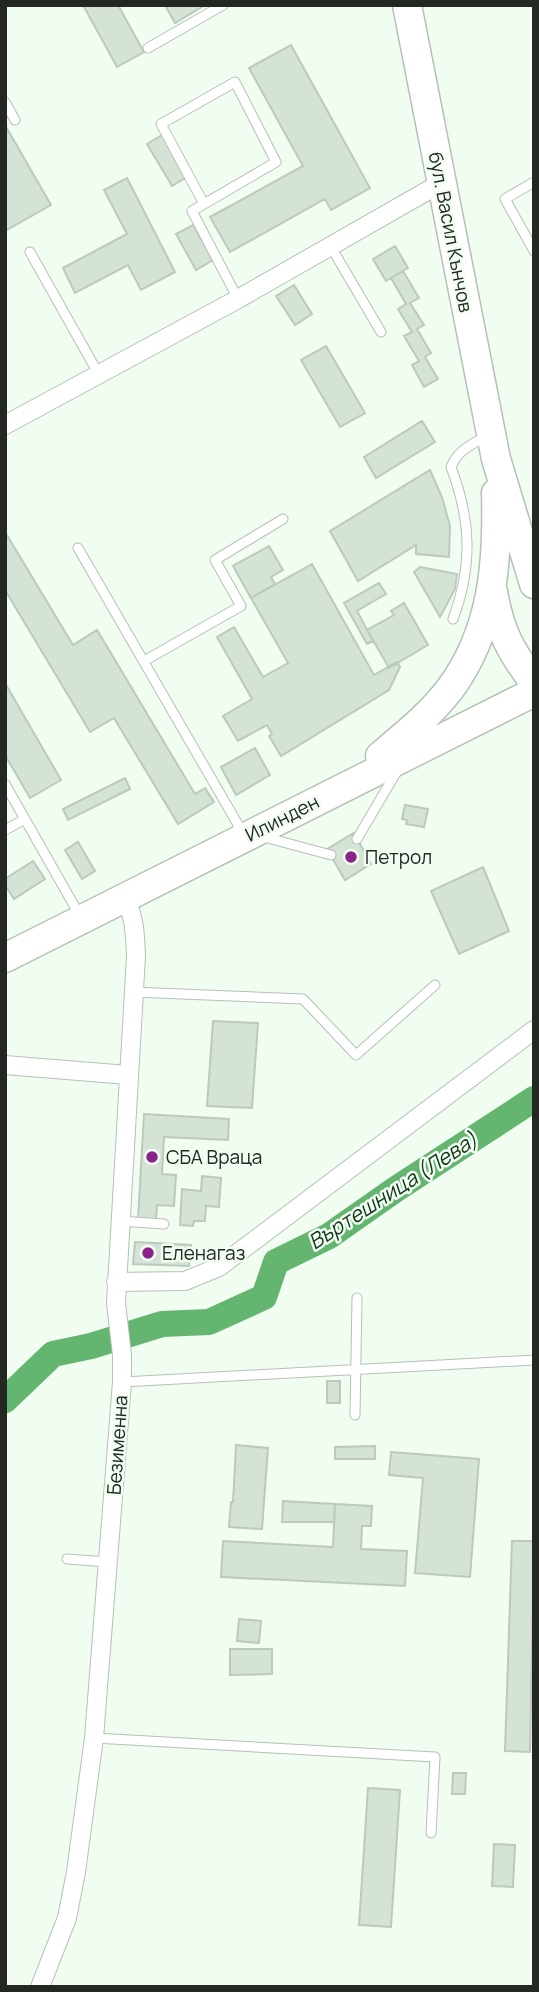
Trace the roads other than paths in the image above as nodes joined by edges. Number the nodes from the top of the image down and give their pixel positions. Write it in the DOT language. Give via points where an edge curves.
graph roads {
  1 [pos="223,5"];
  2 [pos="407,5"];
  3 [pos="148,48"];
  4 [pos="5,102"];
  5 [pos="15,120"];
  6 [pos="534,182"];
  7 [pos="441,183"];
  8 [pos="204,204"];
  9 [pos="331,247"];
  10 [pos="534,251"];
  11 [pos="30,252"];
  12 [pos="238,299"];
  13 [pos="381,332"];
  14 [pos="99,373"];
  15 [pos="5,425"];
  16 [pos="493,446"];
  17 [pos="513,516"];
  18 [pos="283,519"];
  19 [pos="78,548"];
  20 [pos="534,553"];
  21 [pos="534,584"];
  22 [pos="493,589"];
  23 [pos="453,619"];
  24 [pos="144,661"];
  25 [pos="534,682"];
  26 [pos="534,692"];
  27 [pos="407,754"];
  28 [pos="5,784"];
  29 [pos="346,785"];
  30 [pos="25,819"];
  31 [pos="5,830"];
  32 [pos="248,835"];
  33 [pos="357,839"];
  34 [pos="331,855"];
  35 [pos="125,898"];
  36 [pos="82,920"];
  37 [pos="5,960"];
  38 [pos="435,985"];
  39 [pos="132,992"];
  40 [pos="534,1030"];
  41 [pos="5,1065"];
  42 [pos="128,1075"];
  43 [pos="120,1221"];
  44 [pos="164,1224"];
  45 [pos="116,1282"];
  46 [pos="357,1298"];
  47 [pos="534,1360"];
  48 [pos="357,1370"];
  49 [pos="122,1382"];
  50 [pos="355,1415"];
  51 [pos="67,1559"];
  52 [pos="108,1562"];
  53 [pos="94,1738"];
  54 [pos="431,1833"];
  55 [pos="40,1987"];
  1 -- 3 [label="lane"];
  2 -- 7 [label="main road, бул. Васил Кънчов"];
  4 -- 5 [label="lane"];
  6 -- 10 [label="lane" via="505,199"];
  7 -- 9 [label="street"];
  7 -- 16 [label="main road, бул. Васил Кънчов"];
  8 -- 8 [label="lane" via="276,162 235,82 161,124"];
  8 -- 12 [label="lane" via="192,211"];
  9 -- 12 [label="street"];
  9 -- 13 [label="lane"];
  11 -- 14 [label="lane"];
  12 -- 14 [label="street"];
  14 -- 15 [label="street"];
  16 -- 17 [label="main road, бул. Васил Кънчов"];
  16 -- 22 [label="main road, бул. Васил Кънчов" via="497,538"];
  16 -- 23 [label="lane" via="463,449 450,467 461,492 469,534 464,590"];
  17 -- 20 [label="main road"];
  17 -- 21 [label="main road, бул. Васил Кънчов"];
  18 -- 24 [label="lane" via="215,560 241,606"];
  19 -- 24 [label="lane"];
  22 -- 25 [label="main road" via="506,643"];
  22 -- 29 [label="main road, бул. Васил Кънчов" via="474,648 449,690"];
  24 -- 32 [label="lane"];
  26 -- 27 [label="main road, Илинден"];
  27 -- 29 [label="main road, Илинден"];
  27 -- 33 [label="lane"];
  28 -- 30 [label="lane"];
  29 -- 32 [label="main road, Илинден"];
  30 -- 31 [label="lane"];
  30 -- 36 [label="lane"];
  32 -- 34 [label="lane"];
  32 -- 35 [label="main road, Илинден"];
  35 -- 36 [label="main road, Илинден"];
  35 -- 39 [label="street, Безименна" via="135,928"];
  36 -- 37 [label="main road, Илинден"];
  38 -- 39 [label="lane" via="356,1055 303,999"];
  39 -- 42 [label="street, Безименна"];
  40 -- 45 [label="street" via="219,1267 185,1281"];
  41 -- 42 [label="street"];
  42 -- 43 [label="street, Безименна"];
  43 -- 44 [label="lane"];
  43 -- 45 [label="street, Безименна"];
  45 -- 49 [label="street, Безименна"];
  46 -- 48 [label="lane"];
  47 -- 48 [label="lane"];
  48 -- 49 [label="lane"];
  48 -- 50 [label="lane"];
  49 -- 52 [label="street, Безименна"];
  51 -- 52 [label="lane"];
  52 -- 53 [label="street, Безименна"];
  53 -- 54 [label="lane" via="435,1757"];
  53 -- 55 [label="street, Безименна" via="76,1872 66,1918"];
}
